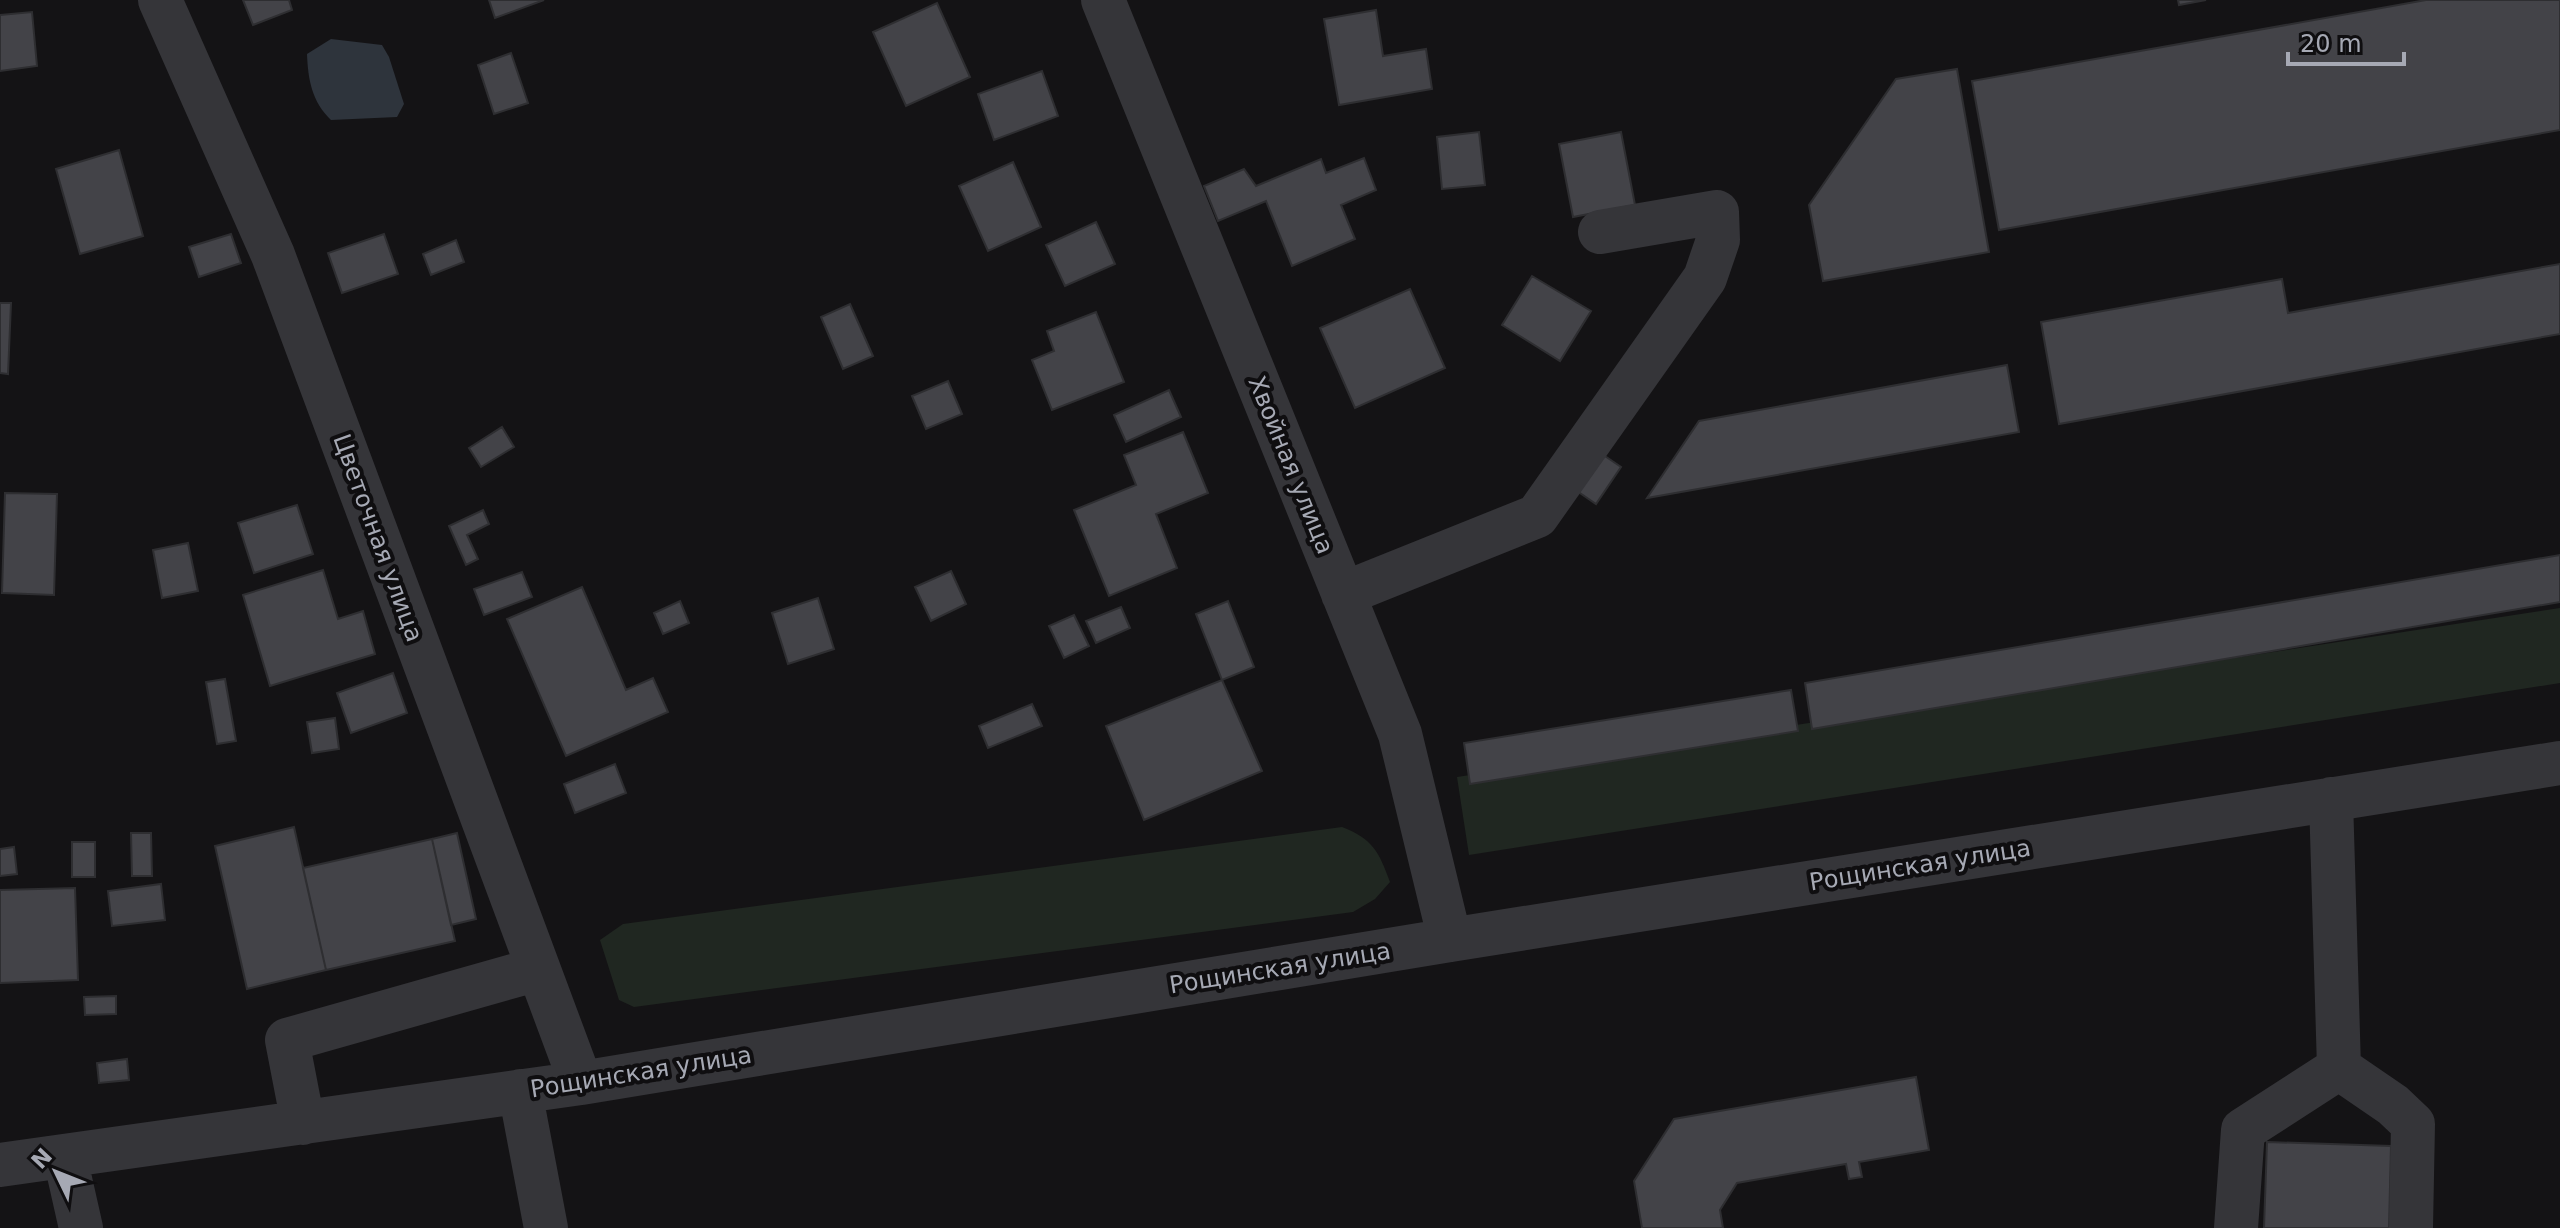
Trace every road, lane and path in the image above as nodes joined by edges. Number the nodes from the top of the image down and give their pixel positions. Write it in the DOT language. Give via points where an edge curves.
graph roads {
  1 [pos="160,0"];
  2 [pos="1103,0"];
  3 [pos="1600,232"];
  4 [pos="1343,594"];
  5 [pos="2560,763"];
  6 [pos="2331,799"];
  7 [pos="1450,940"];
  8 [pos="538,969"];
  9 [pos="2339,1068"];
  10 [pos="581,1083"];
  11 [pos="520,1091"];
  12 [pos="303,1123"];
  13 [pos="65,1157"];
  14 [pos="0,1165"];
  15 [pos="81,1228"];
  16 [pos="546,1228"];
  17 [pos="2236,1228"];
  18 [pos="2411,1228"];
  1 -- 8 [label="street, Цветочная улица" via="273,255"];
  2 -- 4 [label="street, Хвойная улица"];
  3 -- 4 [label="street" via="1717,212 1718,240 1705,278 1537,516"];
  4 -- 7 [label="street, Хвойная улица" via="1400,734"];
  5 -- 6 [label="street, Рощинская улица"];
  6 -- 7 [label="street, Рощинская улица"];
  6 -- 9 [label="street"];
  7 -- 10 [label="street, Рощинская улица"];
  8 -- 10 [label="street, Цветочная улица"];
  8 -- 12 [label="street" via="287,1040"];
  9 -- 17 [label="street" via="2243,1130"];
  9 -- 18 [label="street" via="2413,1124"];
  10 -- 11 [label="street, Рощинская улица"];
  11 -- 12 [label="street, Рощинская улица"];
  11 -- 16 [label="street"];
  12 -- 13 [label="street, Рощинская улица"];
  13 -- 14 [label="street, Рощинская улица"];
  13 -- 15 [label="street"];
}
